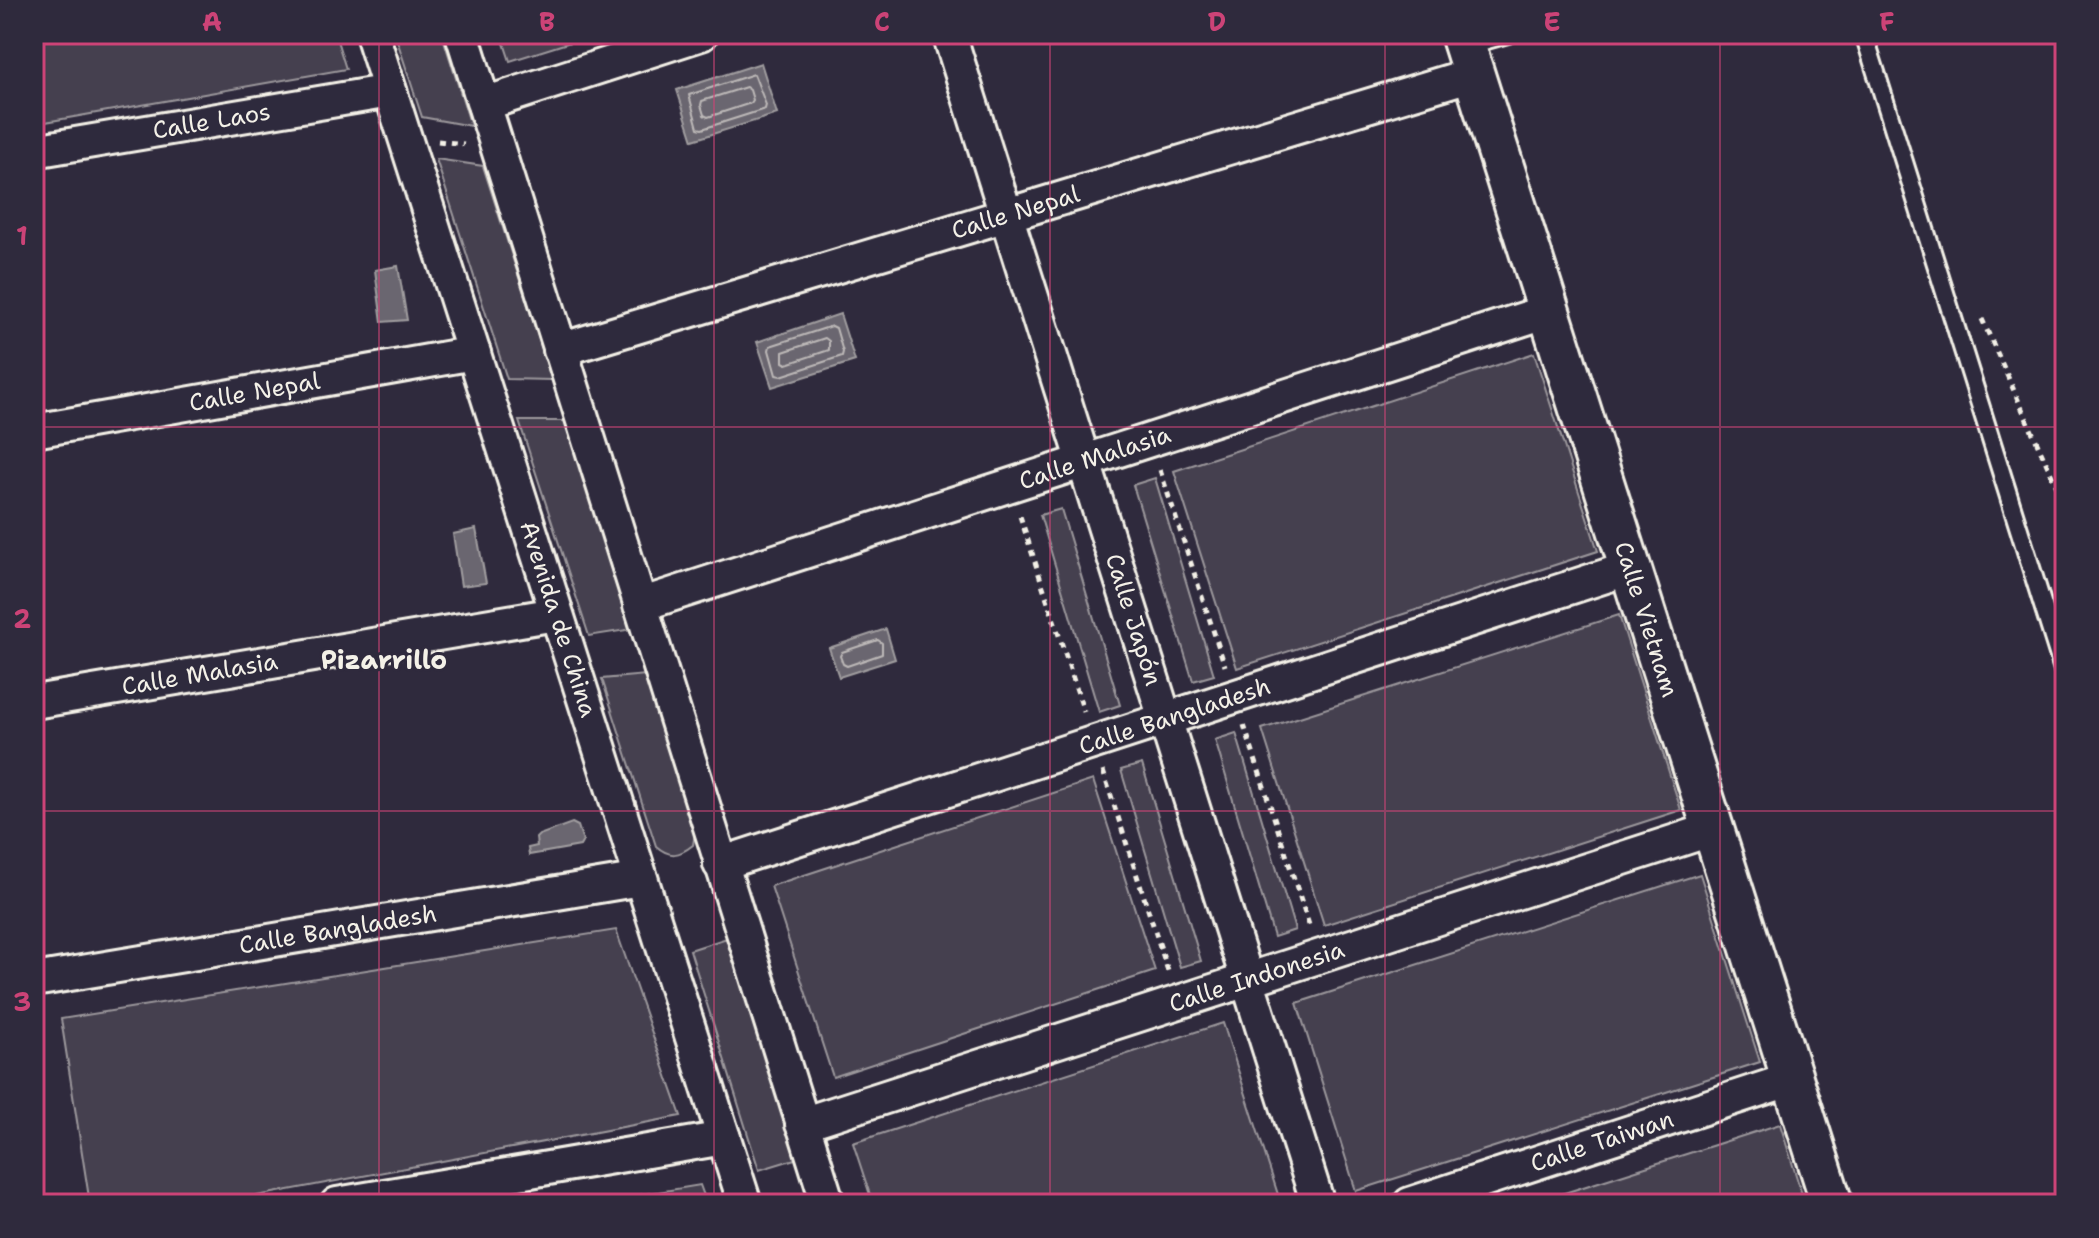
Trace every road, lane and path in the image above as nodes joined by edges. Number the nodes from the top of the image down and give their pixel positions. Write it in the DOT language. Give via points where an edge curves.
graph roads {
  1 [pos="372,34"];
  2 [pos="462,34"];
  3 [pos="701,34"];
  4 [pos="949,34"];
  5 [pos="1508,34"];
  6 [pos="1864,34"];
  7 [pos="1466,51"];
  8 [pos="390,91"];
  9 [pos="484,104"];
  10 [pos="405,136"];
  11 [pos="498,148"];
  12 [pos="34,151"];
  13 [pos="1006,215"];
  14 [pos="1976,307"];
  15 [pos="1548,311"];
  16 [pos="560,350"];
  17 [pos="474,353"];
  18 [pos="34,431"];
  19 [pos="1084,461"];
  20 [pos="2065,505"];
  21 [pos="1630,568"];
  22 [pos="640,605"];
  23 [pos="556,614"];
  24 [pos="2065,676"];
  25 [pos="34,702"];
  26 [pos="1165,719"];
  27 [pos="1713,829"];
  28 [pos="720,864"];
  29 [pos="641,879"];
  30 [pos="1247,979"];
  31 [pos="34,980"];
  32 [pos="1792,1079"];
  33 [pos="802,1124"];
  34 [pos="724,1138"];
  35 [pos="337,1204"];
  36 [pos="745,1204"];
  37 [pos="828,1204"];
  38 [pos="1318,1204"];
  39 [pos="1410,1204"];
  40 [pos="1832,1204"];
  1 -- 8 [label="street, Avenida de China"];
  2 -- 9 [label="street"];
  3 -- 9 [label="street"];
  4 -- 13 [label="street, Calle Japón"];
  5 -- 7 [label="lane"];
  6 -- 24 [label="lane"];
  7 -- 13 [label="street, Calle Nepal"];
  7 -- 15 [label="street, Calle Vietnam"];
  8 -- 10 [label="street, Avenida de China"];
  8 -- 12 [label="street, Calle Laos"];
  9 -- 11 [label="street"];
  10 -- 11 [label="path"];
  10 -- 17 [label="street, Avenida de China"];
  11 -- 16 [label="street"];
  13 -- 16 [label="street, Calle Nepal"];
  13 -- 19 [label="street, Calle Japón"];
  14 -- 20 [label="path"];
  15 -- 19 [label="street, Calle Malasia"];
  15 -- 21 [label="street, Calle Vietnam"];
  16 -- 22 [label="street"];
  17 -- 18 [label="street, Calle Nepal"];
  17 -- 23 [label="street, Avenida de China"];
  19 -- 22 [label="street, Calle Malasia"];
  19 -- 26 [label="street, Calle Japón"];
  21 -- 26 [label="street, Calle Bangladesh"];
  21 -- 27 [label="street, Calle Vietnam"];
  22 -- 28 [label="street"];
  23 -- 25 [label="street, Calle Malasia"];
  23 -- 29 [label="street, Avenida de China"];
  26 -- 28 [label="street, Calle Bangladesh"];
  26 -- 30 [label="street, Calle Japón"];
  27 -- 30 [label="street, Calle Indonesia"];
  27 -- 32 [label="street, Calle Vietnam"];
  28 -- 33 [label="street"];
  29 -- 31 [label="street, Calle Bangladesh"];
  29 -- 34 [label="street, Avenida de China"];
  30 -- 33 [label="street, Calle Indonesia"];
  30 -- 38 [label="street, Calle Japón"];
  32 -- 39 [label="street, Calle Taiwan"];
  32 -- 40 [label="street, Calle Vietnam"];
  33 -- 37 [label="street"];
  34 -- 35 [label="street"];
  34 -- 36 [label="street, Avenida de China"];
}
